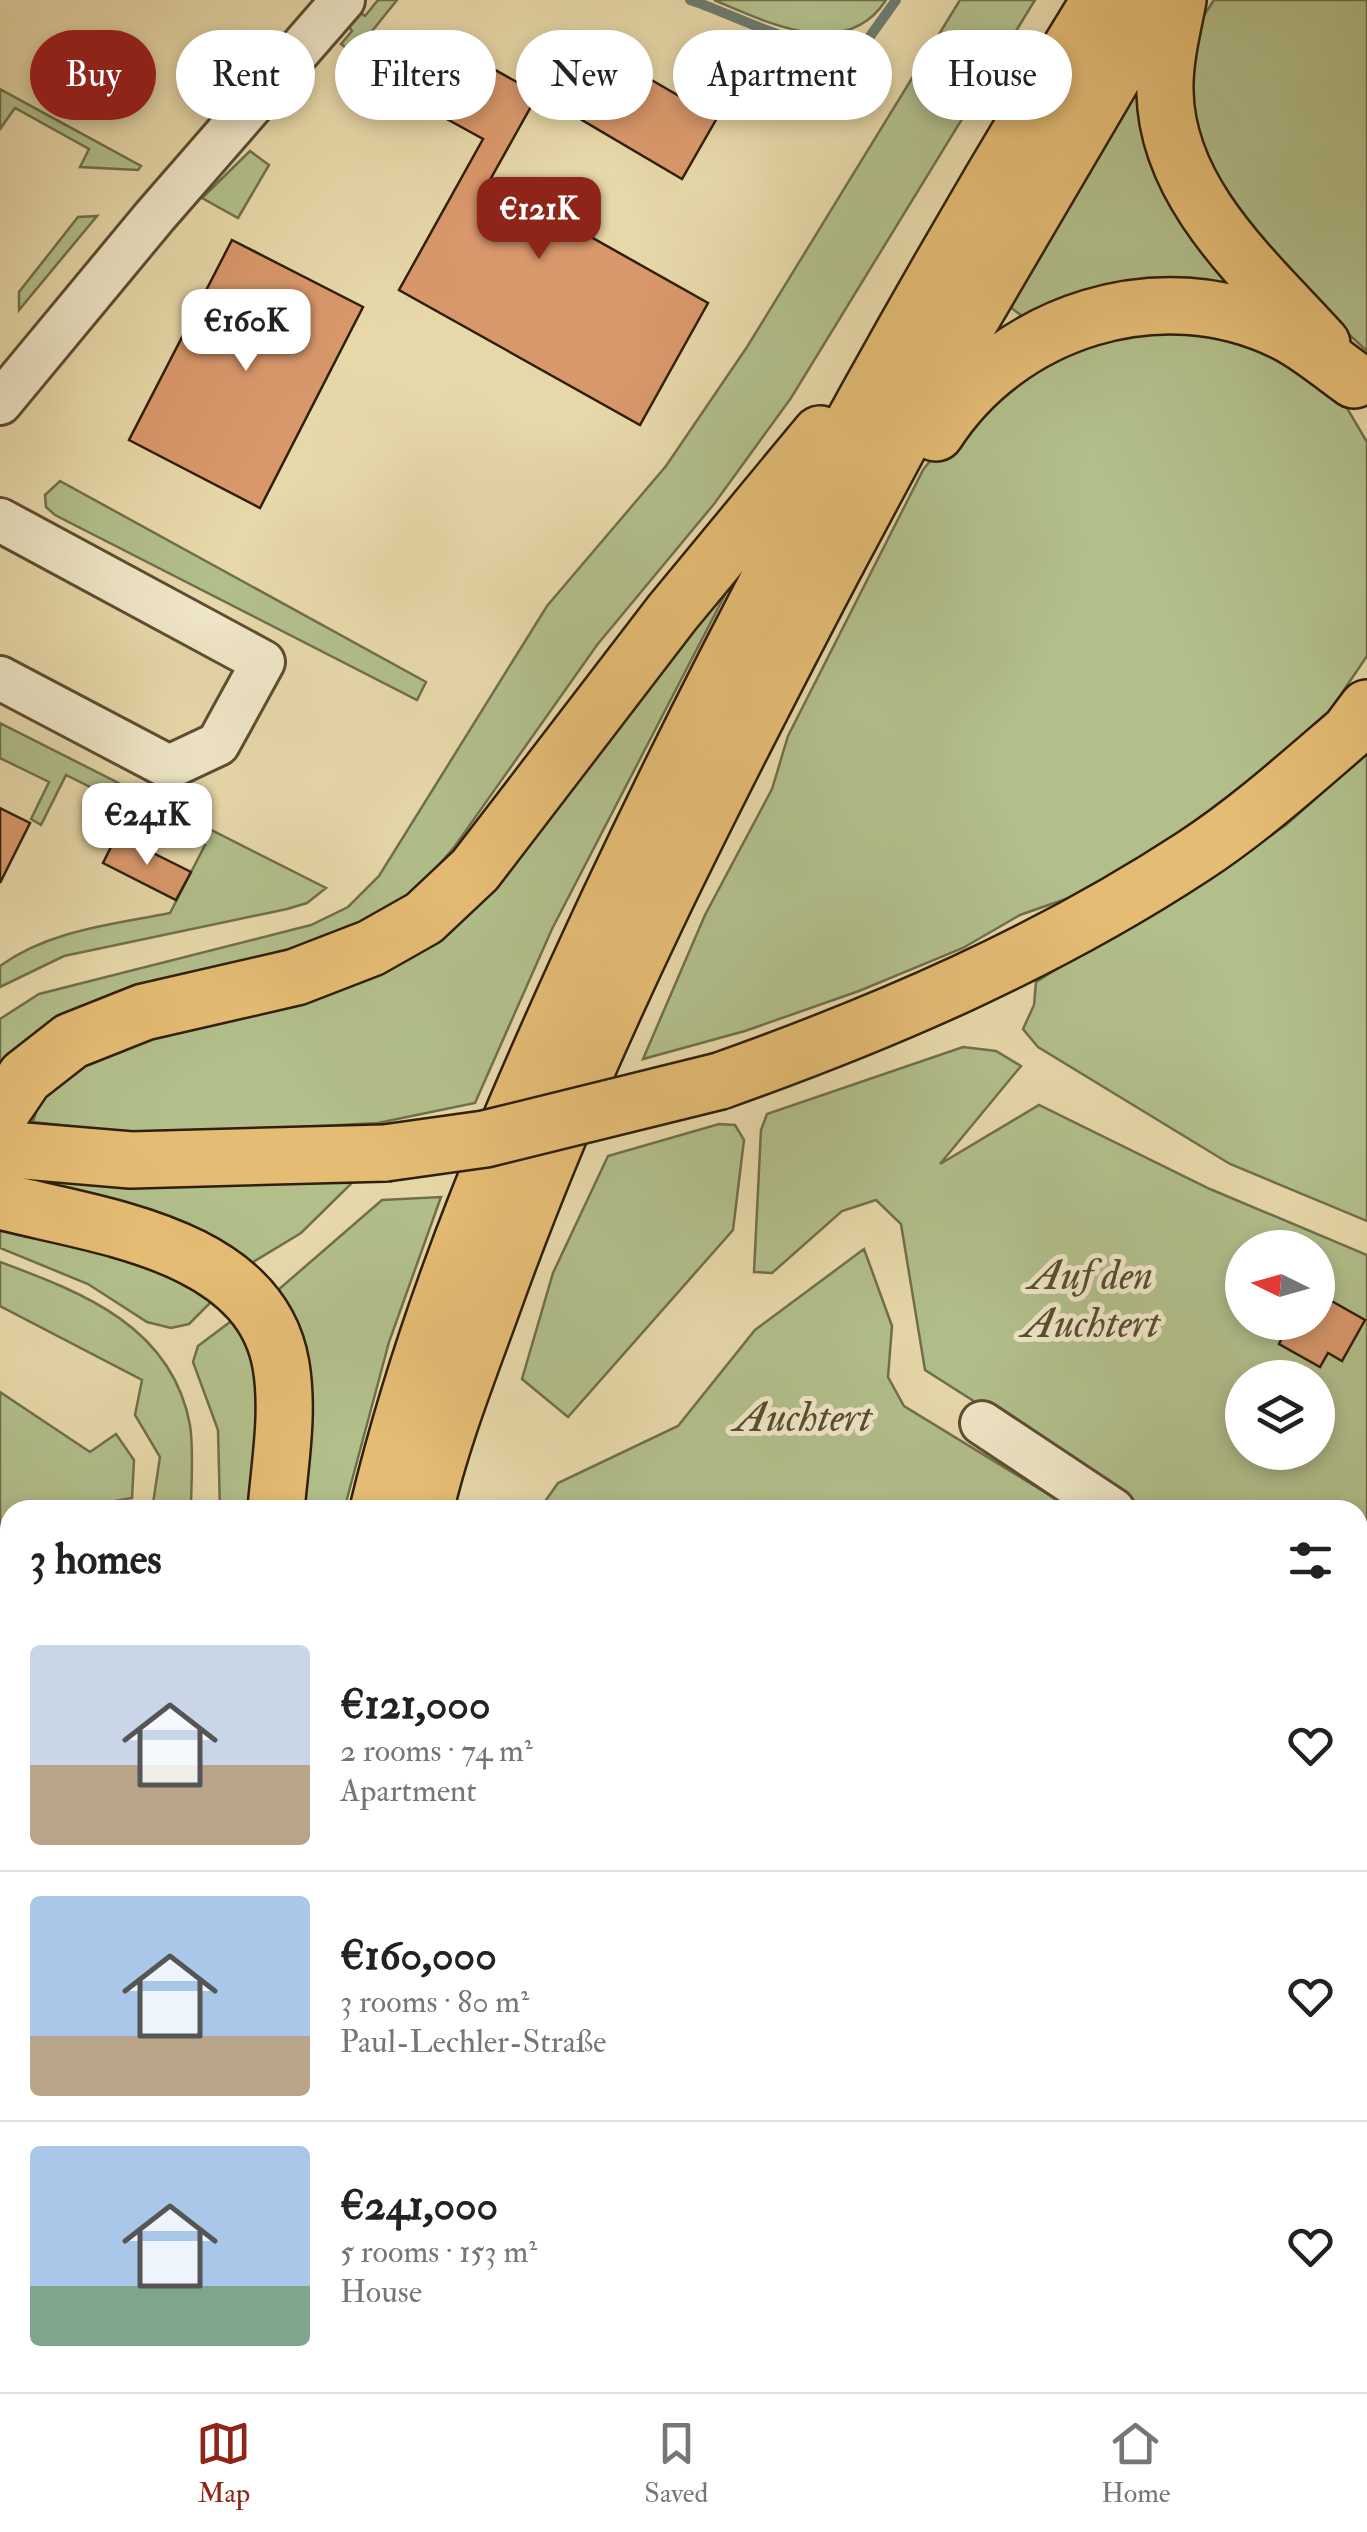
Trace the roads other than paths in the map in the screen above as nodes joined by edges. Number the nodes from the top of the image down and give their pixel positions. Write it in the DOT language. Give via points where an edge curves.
graph roads {
  1 [pos="343,0"];
  2 [pos="1100,0"];
  3 [pos="1158,0"];
  4 [pos="1178,0"];
  5 [pos="874,378"];
  6 [pos="1360,387"];
  7 [pos="0,402"];
  8 [pos="0,520"];
  9 [pos="836,561"];
  10 [pos="0,678"];
  11 [pos="1367,708"];
  12 [pos="0,1114"];
  13 [pos="0,1148"];
  14 [pos="0,1201"];
  15 [pos="982,1423"];
  16 [pos="277,1500"];
  17 [pos="381,1500"];
  18 [pos="429,1500"];
  19 [pos="1098,1500"];
  1 -- 7 [label="street"];
  2 -- 5 [label="main road"];
  3 -- 9 [label="main road"];
  4 -- 6 [label="main road" via="1165,91 1168,123 1191,186 1211,218"];
  5 -- 12 [label="main road" via="672,613 475,870 424,918 371,948 296,977 144,1012 71,1041 25,1077"];
  5 -- 17 [label="main road" via="668,776 553,1020 475,1208"];
  6 -- 9 [label="main road" via="1284,332 1207,309 1138,307 1078,320 1008,353 959,396 914,466"];
  8 -- 10 [label="street" via="262,662 218,744 169,768"];
  9 -- 18 [label="main road" via="707,808 606,1022 528,1208"];
  11 -- 13 [label="main road, bridge" via="1349,732 1194,856 1026,954 859,1032 720,1081 501,1136 384,1152 131,1160"];
  14 -- 16 [label="main road" via="159,1242 209,1263 261,1315 280,1361 286,1413"];
  15 -- 19 [label="street"];
}
